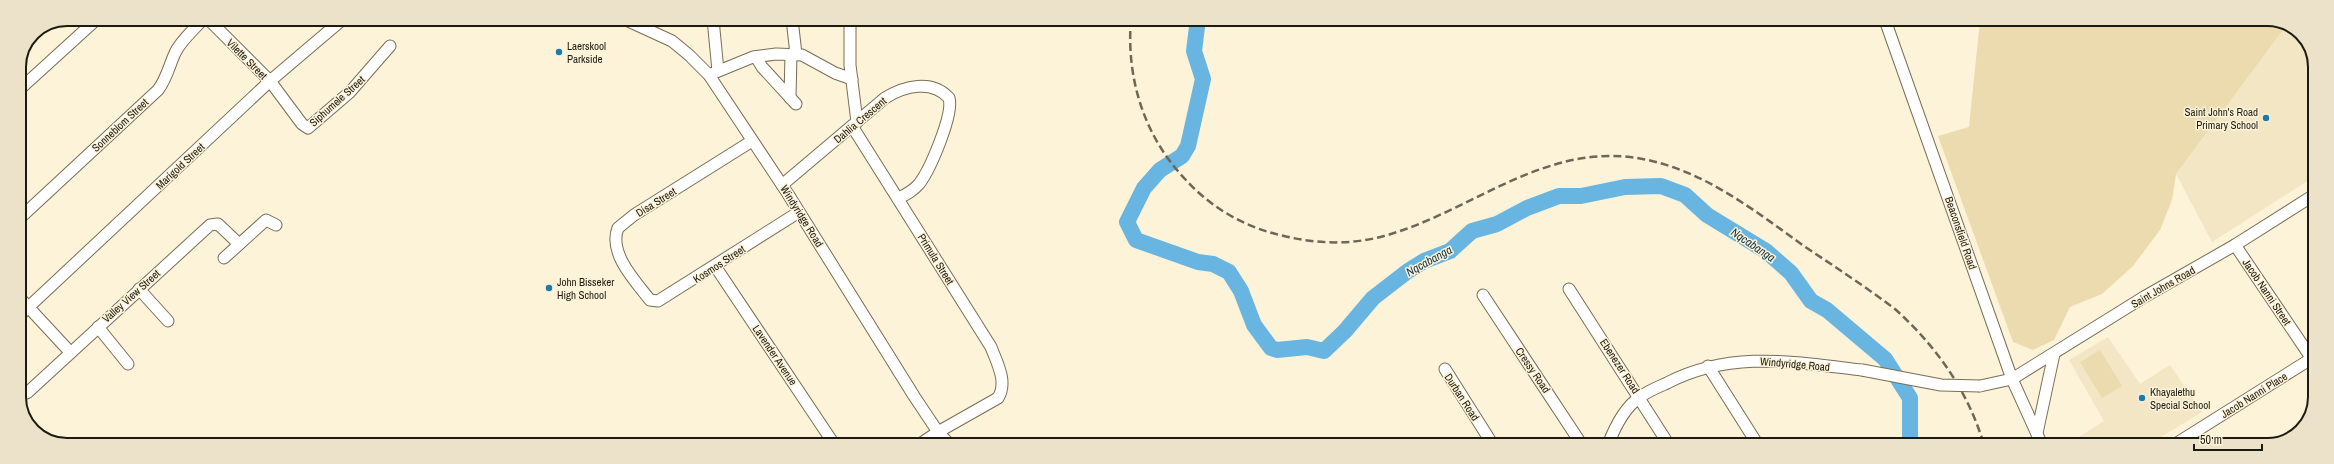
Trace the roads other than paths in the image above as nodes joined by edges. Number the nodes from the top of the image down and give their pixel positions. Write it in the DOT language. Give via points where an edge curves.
graph roads {
  1 [pos="89,26"];
  2 [pos="197,26"];
  3 [pos="215,26"];
  4 [pos="335,26"];
  5 [pos="639,26"];
  6 [pos="713,26"];
  7 [pos="792,26"];
  8 [pos="850,26"];
  9 [pos="1886,26"];
  10 [pos="390,46"];
  11 [pos="794,54"];
  12 [pos="756,56"];
  13 [pos="714,73"];
  14 [pos="852,78"];
  15 [pos="270,81"];
  16 [pos="26,84"];
  17 [pos="855,124"];
  18 [pos="752,141"];
  19 [pos="782,185"];
  20 [pos="899,198"];
  21 [pos="2308,200"];
  22 [pos="799,212"];
  23 [pos="26,213"];
  24 [pos="276,225"];
  25 [pos="239,244"];
  26 [pos="2235,245"];
  27 [pos="224,258"];
  28 [pos="716,266"];
  29 [pos="640,288"];
  30 [pos="139,289"];
  31 [pos="1568,289"];
  32 [pos="1483,295"];
  33 [pos="28,307"];
  34 [pos="168,321"];
  35 [pos="98,327"];
  36 [pos="2308,351"];
  37 [pos="70,352"];
  38 [pos="2054,354"];
  39 [pos="2308,361"];
  40 [pos="128,364"];
  41 [pos="1708,366"];
  42 [pos="1445,369"];
  43 [pos="2012,379"];
  44 [pos="27,393"];
  45 [pos="1640,397"];
  46 [pos="938,432"];
  47 [pos="2037,433"];
  48 [pos="830,438"];
  49 [pos="929,438"];
  50 [pos="944,438"];
  51 [pos="1489,438"];
  52 [pos="1577,438"];
  53 [pos="1612,438"];
  54 [pos="1665,438"];
  55 [pos="1754,438"];
  56 [pos="2039,438"];
  57 [pos="2185,438"];
  1 -- 16 [label="street"];
  2 -- 23 [label="street, Sonneblom Street" via="175,53 167,77 158,90"];
  3 -- 15 [label="street, Vilette Street"];
  4 -- 15 [label="street, Marigold Street"];
  5 -- 13 [label="street, Windyridge Road" via="672,41"];
  6 -- 13 [label="street"];
  7 -- 11 [label="street"];
  8 -- 14 [label="street"];
  9 -- 43 [label="street, Beaconsfield Road"];
  10 -- 15 [label="street, Siphumele Street" via="350,92 308,128 302,124"];
  11 -- 12 [label="street"];
  11 -- 12 [label="street" via="793,101 762,67"];
  11 -- 14 [label="street" via="809,58 835,73"];
  12 -- 13 [label="street"];
  13 -- 18 [label="street, Windyridge Road"];
  14 -- 17 [label="street"];
  15 -- 33 [label="street, Marigold Street"];
  17 -- 19 [label="street, Dahlia Crescent"];
  17 -- 20 [label="street, Primula Street"];
  17 -- 20 [label="street, Dahlia Crescent" via="885,98 906,87 940,90 949,98 950,111 930,164 917,186"];
  18 -- 19 [label="street, Windyridge Road"];
  18 -- 29 [label="street, Disa Street" via="634,215 618,228 615,243 618,254"];
  19 -- 22 [label="street, Windyridge Road"];
  20 -- 46 [label="street, Primula Street" via="991,347 1002,375 1002,388 998,398"];
  21 -- 26 [label="street, Saint Johns Road"];
  22 -- 28 [label="street, Kosmos Street"];
  22 -- 46 [label="street, Windyridge Road"];
  24 -- 25 [label="street" via="266,220"];
  25 -- 27 [label="street"];
  25 -- 30 [label="street, Valley View Street" via="218,224 210,225"];
  26 -- 36 [label="street, Jacob Nanni Street"];
  26 -- 38 [label="street, Saint Johns Road" via="2144,297"];
  28 -- 29 [label="street, Kosmos Street" via="658,301 650,300"];
  28 -- 48 [label="street, Lavender Avenue"];
  30 -- 34 [label="street"];
  30 -- 35 [label="street, Valley View Street"];
  31 -- 45 [label="street, Ebenezer Road"];
  32 -- 52 [label="street, Cressy Road"];
  33 -- 37 [label="street"];
  35 -- 37 [label="street, Valley View Street"];
  35 -- 40 [label="street"];
  37 -- 44 [label="street, Valley View Street"];
  38 -- 43 [label="street, Saint Johns Road"];
  38 -- 47 [label="street"];
  39 -- 57 [label="street, Jacob Nanni Place"];
  41 -- 43 [label="street, Windyridge Road, bridge" via="1771,360 1862,370 1941,385 1980,386"];
  41 -- 45 [label="street, Windyridge Road" via="1679,377"];
  41 -- 55 [label="street"];
  42 -- 51 [label="street, Durban Road"];
  43 -- 47 [label="street, Beaconsfield Road"];
  45 -- 53 [label="street, Windyridge Road" via="1629,407"];
  45 -- 54 [label="street, Ebenezer Road"];
  46 -- 49 [label="street"];
  46 -- 50 [label="street, Windyridge Road"];
  47 -- 56 [label="street, Beaconsfield Road"];
}
